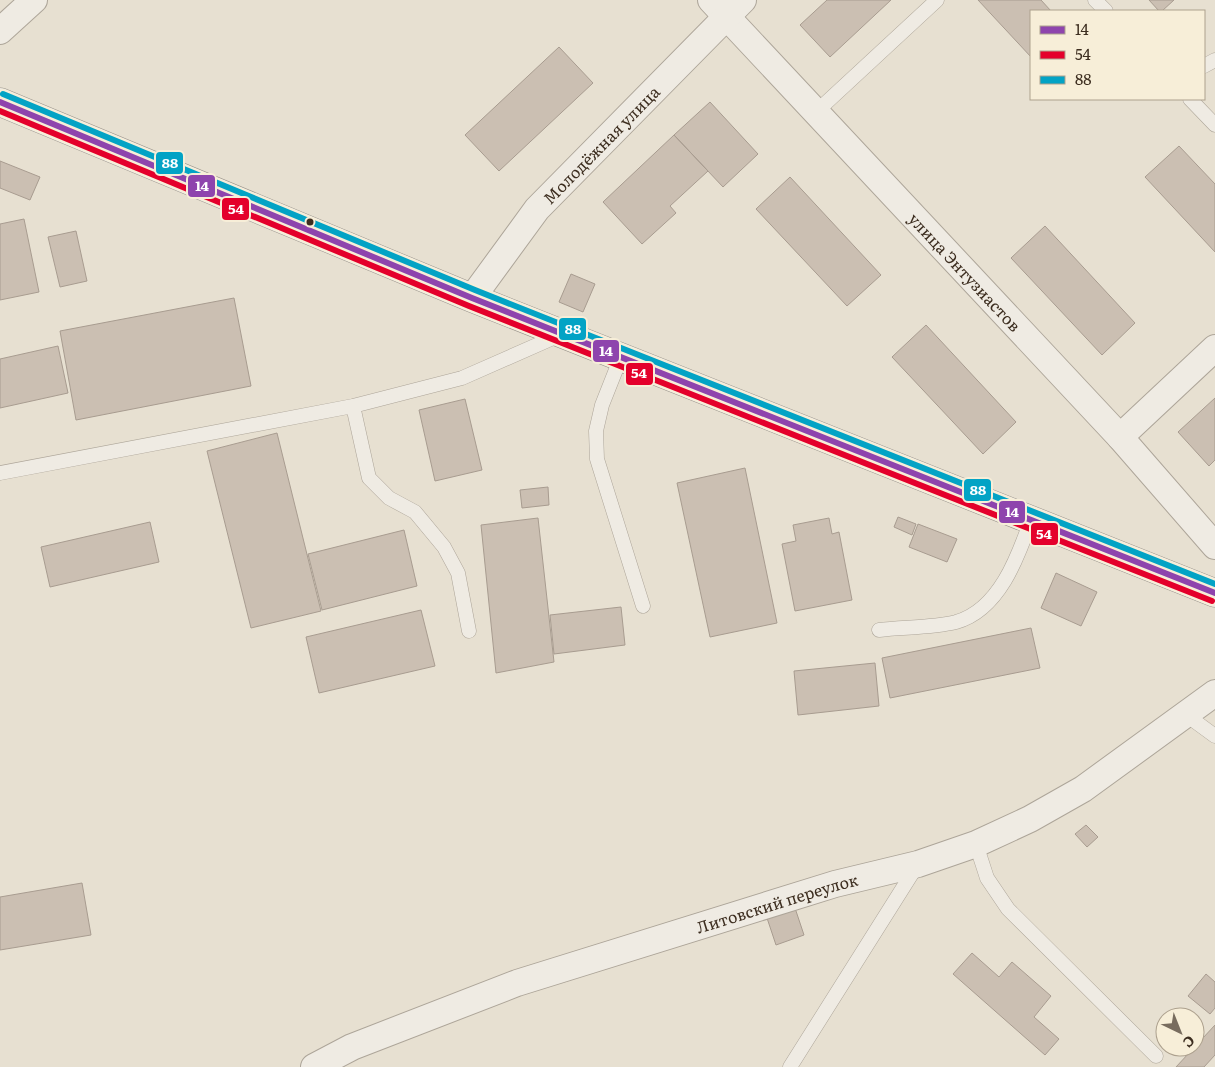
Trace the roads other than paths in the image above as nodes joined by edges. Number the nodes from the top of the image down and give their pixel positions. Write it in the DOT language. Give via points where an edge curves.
graph roads {
  1 [pos="34,0"];
  2 [pos="937,0"];
  3 [pos="1095,0"];
  4 [pos="727,5"];
  5 [pos="1105,10"];
  6 [pos="0,31"];
  7 [pos="1191,100"];
  8 [pos="0,102"];
  9 [pos="815,113"];
  10 [pos="1215,125"];
  11 [pos="472,298"];
  12 [pos="562,334"];
  13 [pos="1215,348"];
  14 [pos="620,357"];
  15 [pos="353,406"];
  16 [pos="1120,437"];
  17 [pos="0,473"];
  18 [pos="1032,520"];
  19 [pos="1215,546"];
  20 [pos="1215,593"];
  21 [pos="643,606"];
  22 [pos="879,630"];
  23 [pos="469,631"];
  24 [pos="1215,693"];
  25 [pos="1185,714"];
  26 [pos="1215,736"];
  27 [pos="976,844"];
  28 [pos="918,864"];
  29 [pos="1155,1055"];
  30 [pos="314,1067"];
  31 [pos="790,1067"];
  1 -- 6 [label="street"];
  2 -- 9 [label="lane"];
  3 -- 5 [label="lane"];
  4 -- 9 [label="street, улица Энтузиастов"];
  4 -- 11 [label="street, Молодёжная улица" via="537,209"];
  7 -- 10 [label="lane"];
  8 -- 11 [label="main road"];
  9 -- 16 [label="street, улица Энтузиастов"];
  11 -- 12 [label="main road"];
  12 -- 14 [label="main road"];
  12 -- 15 [label="lane" via="462,378"];
  13 -- 16 [label="street"];
  14 -- 18 [label="main road"];
  14 -- 21 [label="lane" via="602,405 596,432 597,458"];
  15 -- 17 [label="lane"];
  15 -- 23 [label="lane" via="369,478 389,498 415,512 444,547 458,573"];
  16 -- 19 [label="street, улица Энтузиастов"];
  18 -- 20 [label="main road"];
  18 -- 22 [label="lane" via="1020,554 987,603 956,622"];
  24 -- 25 [label="street, Литовский переулок"];
  25 -- 26 [label="lane"];
  25 -- 27 [label="street, Литовский переулок" via="1083,790"];
  27 -- 28 [label="street, Литовский переулок"];
  27 -- 29 [label="lane" via="987,878 1008,909"];
  28 -- 30 [label="street, Литовский переулок" via="836,884 517,983 352,1047"];
  28 -- 31 [label="lane"];
}
